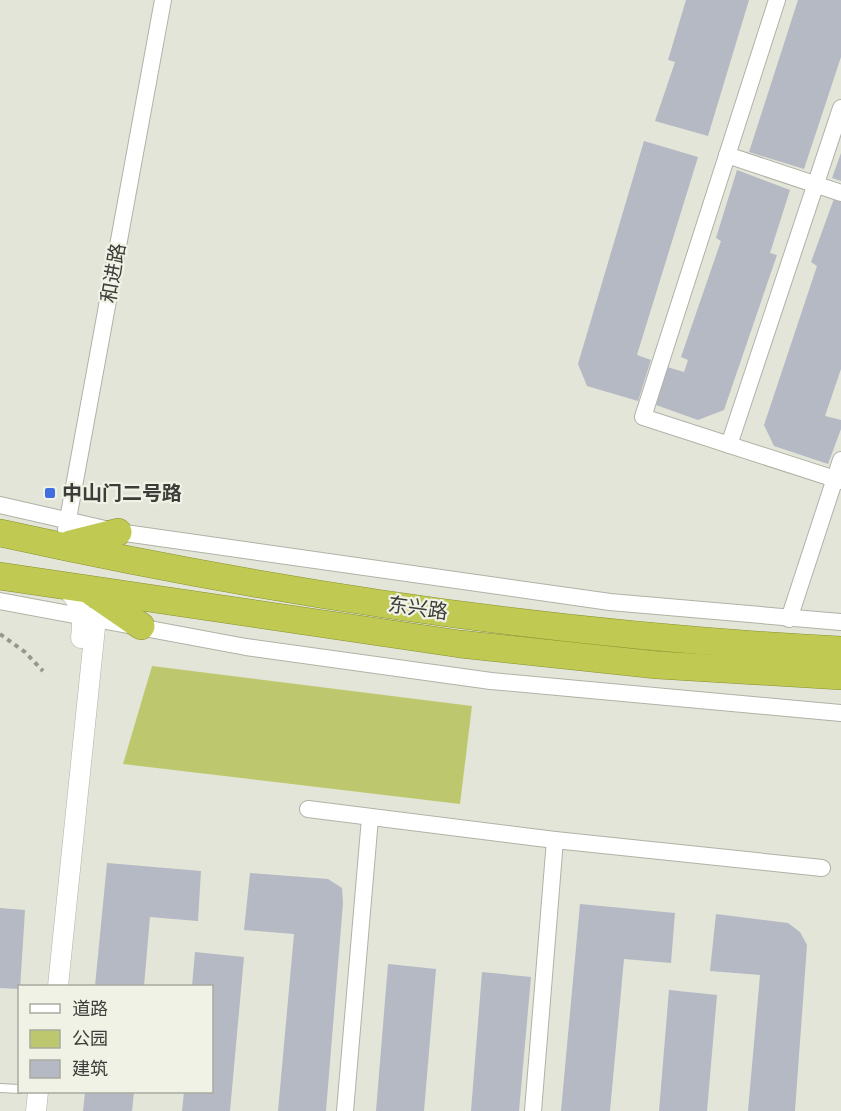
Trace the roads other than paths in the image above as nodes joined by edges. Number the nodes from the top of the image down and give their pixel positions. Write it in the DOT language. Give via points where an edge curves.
graph roads {
  1 [pos="163,0"];
  2 [pos="777,0"];
  3 [pos="841,108"];
  4 [pos="727,155"];
  5 [pos="816,185"];
  6 [pos="841,193"];
  7 [pos="729,445"];
  8 [pos="841,460"];
  9 [pos="838,480"];
  10 [pos="0,505"];
  11 [pos="118,532"];
  12 [pos="0,533"];
  13 [pos="65,534"];
  14 [pos="0,576"];
  15 [pos="0,601"];
  16 [pos="101,604"];
  17 [pos="789,619"];
  18 [pos="841,622"];
  19 [pos="141,626"];
  20 [pos="841,650"];
  21 [pos="841,676"];
  22 [pos="841,712"];
  23 [pos="308,809"];
  24 [pos="370,818"];
  25 [pos="555,840"];
  26 [pos="822,868"];
  27 [pos="48,985"];
  28 [pos="58,985"];
  29 [pos="0,1088"];
  30 [pos="18,1089"];
  31 [pos="38,1093"];
  32 [pos="46,1093"];
  33 [pos="36,1111"];
  34 [pos="45,1111"];
  35 [pos="345,1111"];
  36 [pos="533,1111"];
  1 -- 13 [label="street, 和进路"];
  2 -- 4 [label="street"];
  3 -- 5 [label="street"];
  4 -- 5 [label="street"];
  4 -- 7 [label="street" via="643,417"];
  5 -- 6 [label="street"];
  5 -- 7 [label="street"];
  7 -- 9 [label="street"];
  8 -- 9 [label="street"];
  9 -- 17 [label="street"];
  10 -- 13 [label="street"];
  11 -- 13 [label="highway"];
  11 -- 17 [label="street" via="610,602"];
  12 -- 13 [label="highway, 东兴路"];
  13 -- 20 [label="highway, 东兴路" via="191,573 330,595 547,627"];
  14 -- 16 [label="highway, 东兴路" via="63,585"];
  15 -- 16 [label="street"];
  16 -- 19 [label="highway"];
  16 -- 21 [label="highway, 东兴路" via="657,665"];
  16 -- 27 [label="street"];
  16 -- 28 [label="street"];
  17 -- 18 [label="street"];
  19 -- 22 [label="street" via="246,647 491,681"];
  23 -- 24 [label="street"];
  24 -- 25 [label="street"];
  24 -- 35 [label="street"];
  25 -- 26 [label="street"];
  25 -- 36 [label="street"];
  29 -- 30 [label="lane"];
  31 -- 33 [label="street"];
  32 -- 34 [label="street"];
}
